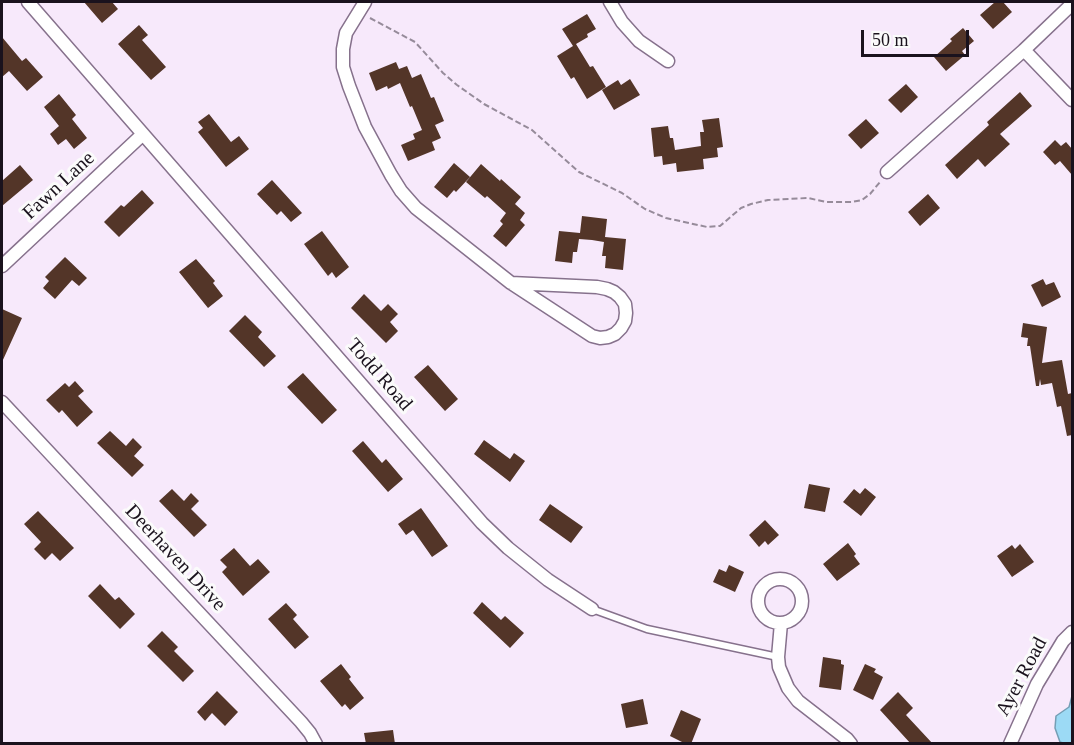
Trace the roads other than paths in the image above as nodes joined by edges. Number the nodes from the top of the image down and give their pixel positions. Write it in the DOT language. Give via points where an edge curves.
graph roads {
  1 [pos="28,2"];
  2 [pos="365,2"];
  3 [pos="610,2"];
  4 [pos="1072,4"];
  5 [pos="1024,50"];
  6 [pos="668,61"];
  7 [pos="1072,100"];
  8 [pos="143,134"];
  9 [pos="887,172"];
  10 [pos="2,266"];
  11 [pos="511,283"];
  12 [pos="2,402"];
  13 [pos="592,609"];
  14 [pos="781,623"];
  15 [pos="1072,632"];
  16 [pos="778,657"];
  17 [pos="316,744"];
  18 [pos="850,744"];
  19 [pos="1010,744"];
  1 -- 8 [label="street, Todd Road"];
  2 -- 11 [label="street" via="346,33 343,48 343,67 365,127 401,191 416,208"];
  3 -- 6 [label="street" via="639,41"];
  4 -- 5 [label="street"];
  5 -- 7 [label="street"];
  5 -- 9 [label="street"];
  8 -- 10 [label="street, Fawn Lane"];
  8 -- 13 [label="street, Todd Road" via="483,524 548,580"];
  11 -- 11 [label="street" via="592,336 615,334 625,321 625,304 607,289"];
  12 -- 17 [label="street, Deerhaven Drive" via="293,713"];
  13 -- 16 [label="lane, Todd Road" via="647,629"];
  14 -- 16 [label="street"];
  15 -- 19 [label="street, Ayer Road" via="1036,684"];
  16 -- 18 [label="street" via="788,688 798,701"];
}
